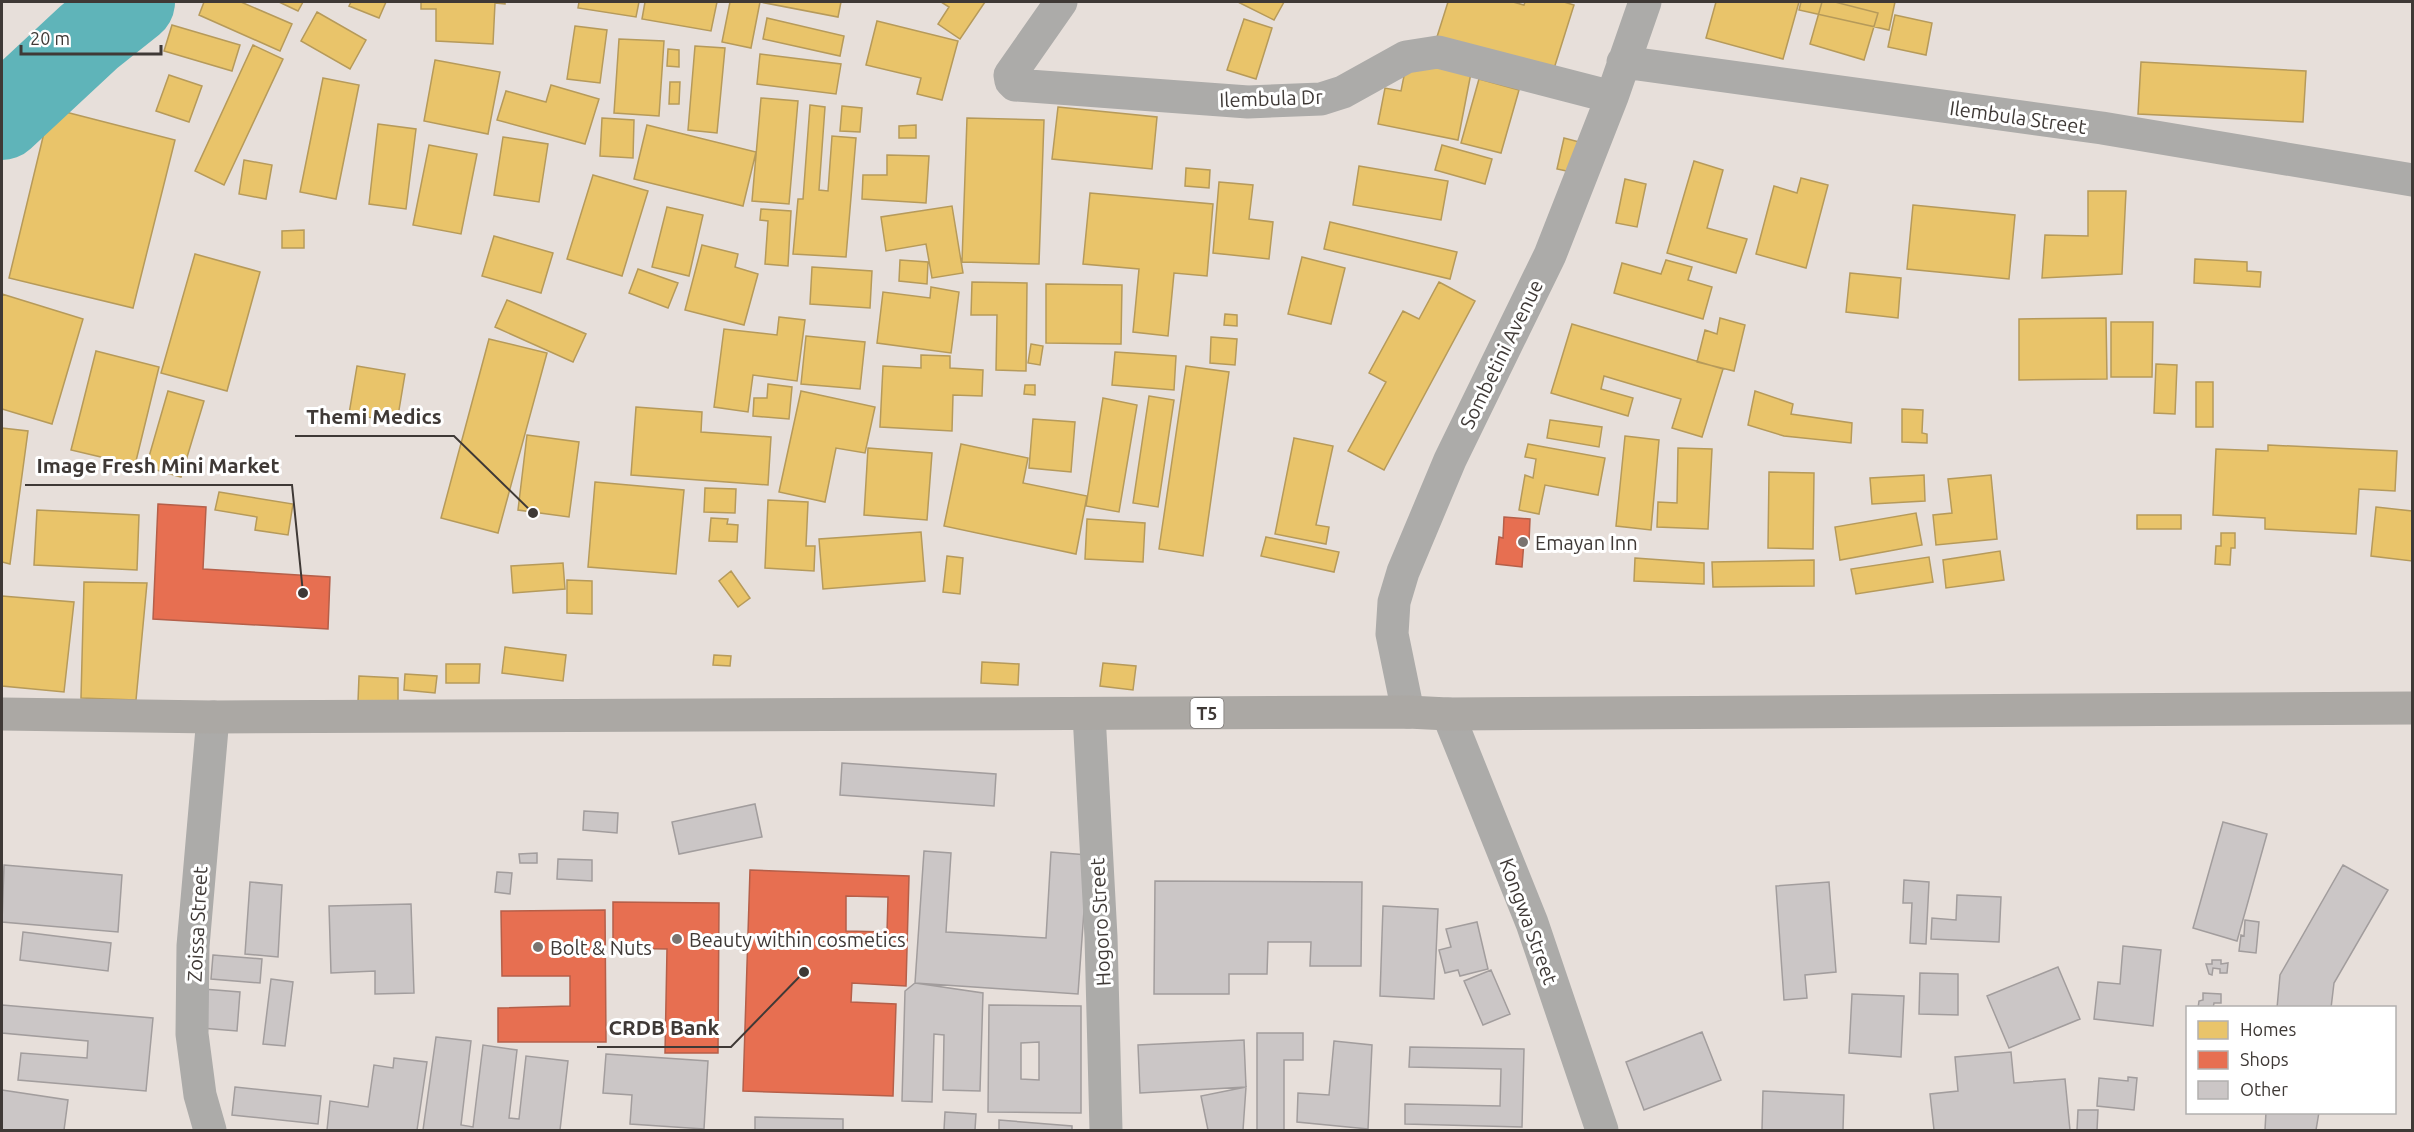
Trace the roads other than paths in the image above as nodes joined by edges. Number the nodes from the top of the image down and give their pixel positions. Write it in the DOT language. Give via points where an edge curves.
graph roads {
  1 [pos="1061,2"];
  2 [pos="1645,2"];
  3 [pos="1623,62"];
  4 [pos="1612,97"];
  5 [pos="2412,180"];
  6 [pos="2412,708"];
  7 [pos="1408,712"];
  8 [pos="2,714"];
  9 [pos="1089,714"];
  10 [pos="1448,714"];
  11 [pos="213,717"];
  12 [pos="210,1131"];
  13 [pos="1106,1131"];
  14 [pos="1602,1131"];
  1 -- 4 [label="street, Ilembula Dr" via="1010,75 1016,85 1248,102 1321,99 1343,92 1406,57 1437,52"];
  2 -- 3 [label="street, Sombetini Avenue"];
  3 -- 4 [label="street, Sombetini Avenue"];
  3 -- 5 [label="street, Ilembula Street" via="2102,129"];
  4 -- 7 [label="street, Sombetini Avenue" via="1550,255 1450,460 1403,572 1394,602 1392,634"];
  6 -- 10 [label="highway, T5"];
  7 -- 9 [label="highway, T5"];
  7 -- 10 [label="highway, T5"];
  8 -- 11 [label="highway, T5"];
  9 -- 11 [label="highway, T5"];
  9 -- 13 [label="street, Hogoro Street"];
  10 -- 14 [label="street, Kongwa Street" via="1532,923"];
  11 -- 12 [label="street, Zoissa Street" via="193,946 194,1062"];
}
